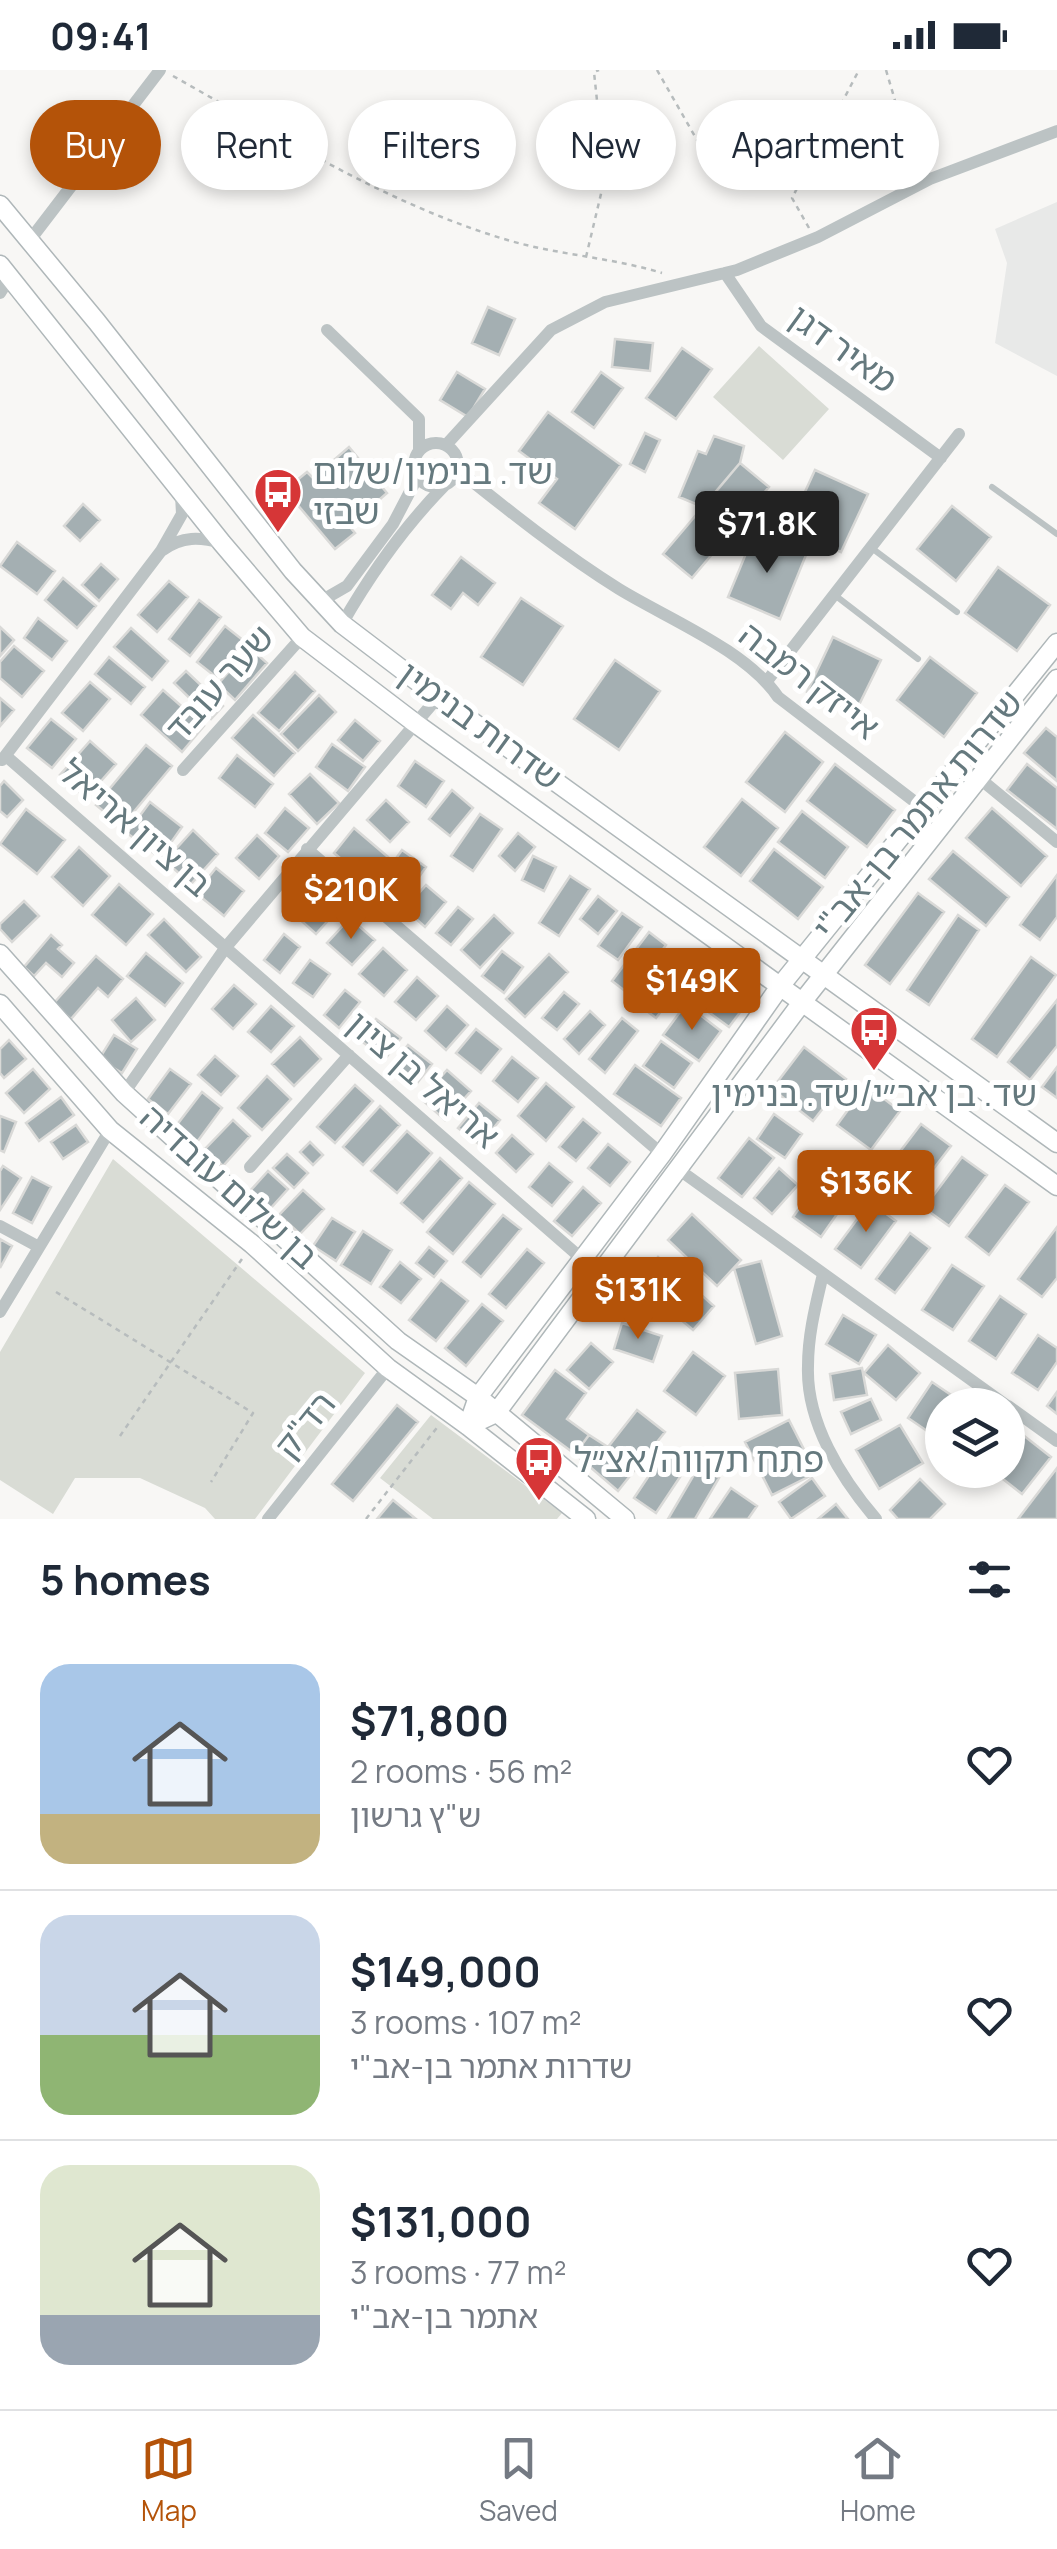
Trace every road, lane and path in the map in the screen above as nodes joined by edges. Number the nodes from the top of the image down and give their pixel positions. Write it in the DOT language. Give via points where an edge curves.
graph roads {
  1 [pos="161,70"];
  2 [pos="599,70"];
  3 [pos="657,70"];
  4 [pos="859,70"];
  5 [pos="886,70"];
  6 [pos="895,100"];
  7 [pos="1057,131"];
  8 [pos="696,138"];
  9 [pos="939,176"];
  10 [pos="909,190"];
  11 [pos="0,206"];
  12 [pos="818,237"];
  13 [pos="30,240"];
  14 [pos="586,258"];
  15 [pos="725,272"];
  16 [pos="4,279"];
  17 [pos="687,282"];
  18 [pos="327,330"];
  19 [pos="959,434"];
  20 [pos="446,445"];
  21 [pos="419,450"];
  22 [pos="941,458"];
  23 [pos="458,470"];
  24 [pos="418,478"];
  25 [pos="444,486"];
  26 [pos="992,487"];
  27 [pos="180,490"];
  28 [pos="1057,534"];
  29 [pos="222,543"];
  30 [pos="873,549"];
  31 [pos="161,551"];
  32 [pos="836,596"];
  33 [pos="321,601"];
  34 [pos="957,612"];
  35 [pos="342,624"];
  36 [pos="302,637"];
  37 [pos="1057,643"];
  38 [pos="918,660"];
  39 [pos="1057,679"];
  40 [pos="767,681"];
  41 [pos="438,697"];
  42 [pos="415,723"];
  43 [pos="3,759"];
  44 [pos="183,770"];
  45 [pos="979,778"];
  46 [pos="923,808"];
  47 [pos="1057,842"];
  48 [pos="307,850"];
  49 [pos="226,947"];
  50 [pos="0,954"];
  51 [pos="803,958"];
  52 [pos="824,975"];
  53 [pos="781,985"];
  54 [pos="803,1001"];
  55 [pos="0,1004"];
  56 [pos="349,1056"];
  57 [pos="124,1094"];
  58 [pos="110,1130"];
  59 [pos="1057,1143"];
  60 [pos="662,1154"];
  61 [pos="250,1167"];
  62 [pos="678,1169"];
  63 [pos="1057,1186"];
  64 [pos="0,1226"];
  65 [pos="252,1244"];
  66 [pos="39,1247"];
  67 [pos="582,1258"];
  68 [pos="823,1274"];
  69 [pos="56,1292"];
  70 [pos="0,1312"];
  71 [pos="171,1363"];
  72 [pos="388,1368"];
  73 [pos="983,1388"];
  74 [pos="478,1397"];
  75 [pos="449,1412"];
  76 [pos="496,1414"];
  77 [pos="1025,1418"];
  78 [pos="468,1426"];
  79 [pos="120,1436"];
  80 [pos="1057,1441"];
  81 [pos="211,1482"];
  82 [pos="268,1519"];
  83 [pos="366,1519"];
  84 [pos="586,1519"];
  85 [pos="625,1519"];
  86 [pos="876,1519"];
  1 -- 13 [label="street"];
  1 -- 14 [label="path" via="377,190 504,239"];
  2 -- 14 [label="path" via="594,72 605,177"];
  3 -- 8 [label="path"];
  4 -- 12 [label="path" via="792,198"];
  5 -- 6 [label="path"];
  7 -- 9 [label="street"];
  10 -- 12 [label="street"];
  11 -- 13 [label="main road, שדרות בנימין"];
  12 -- 15 [label="street"];
  13 -- 33 [label="main road, שדרות בנימין"];
  14 -- 17 [label="path"];
  15 -- 17 [label="street"];
  15 -- 22 [label="street, מאיר דגן" via="761,326"];
  16 -- 27 [label="main road, שדרות בנימין"];
  17 -- 20 [label="street" via="605,302 551,330"];
  18 -- 21 [label="street" via="419,420"];
  19 -- 22 [label="street"];
  20 -- 21 [label="street" via="432,442"];
  20 -- 23 [label="street"];
  21 -- 24 [label="street" via="413,464"];
  22 -- 30 [label="street"];
  23 -- 25 [label="street"];
  23 -- 40 [label="street, אייזק רמבה" via="616,588"];
  24 -- 25 [label="street"];
  24 -- 33 [label="street" via="394,524 347,586"];
  25 -- 35 [label="street"];
  26 -- 28 [label="lane"];
  27 -- 29 [label="main road, שדרות בנימין"];
  27 -- 31 [label="street" via="182,514"];
  29 -- 31 [label="street" via="190,538"];
  29 -- 36 [label="main road, שדרות בנימין"];
  30 -- 32 [label="street"];
  30 -- 34 [label="lane"];
  31 -- 43 [label="street"];
  32 -- 38 [label="lane"];
  32 -- 40 [label="street"];
  33 -- 35 [label="main road, שדרות בנימין"];
  35 -- 41 [label="main road, שדרות בנימין"];
  36 -- 42 [label="main road, שדרות בנימין"];
  36 -- 44 [label="street, שער עובד"];
  37 -- 46 [label="main road, שדרות אתמר בן-אב\"י"];
  39 -- 45 [label="main road"];
  40 -- 46 [label="street, אייזק רמבה" via="778,697"];
  41 -- 42 [label="street"];
  41 -- 51 [label="main road, שדרות בנימין"];
  42 -- 48 [label="street"];
  42 -- 53 [label="main road, שדרות בנימין"];
  43 -- 49 [label="street, בן ציון אריאל"];
  45 -- 47 [label="street"];
  45 -- 52 [label="main road"];
  46 -- 51 [label="main road, שדרות אתמר בן-אב\"י"];
  48 -- 49 [label="street"];
  48 -- 60 [label="street"];
  49 -- 56 [label="street, אריאל בן ציון"];
  49 -- 57 [label="street"];
  50 -- 57 [label="main road, בן שלום עובדיה"];
  51 -- 52 [label="main road, שדרות בנימין"];
  51 -- 53 [label="main road, שדרות אתמר בן-אב\"י"];
  52 -- 54 [label="main road"];
  52 -- 59 [label="main road, שדרות בנימין"];
  53 -- 54 [label="main road, שדרות בנימין"];
  53 -- 60 [label="main road, שדרות אתמר בן-אב\"י"];
  54 -- 62 [label="main road"];
  54 -- 63 [label="main road, שדרות בנימין"];
  55 -- 58 [label="main road, בן שלום עובדיה"];
  56 -- 61 [label="street"];
  56 -- 67 [label="street, אריאל בן ציון"];
  57 -- 74 [label="main road, בן שלום עובדיה" via="398,1340"];
  58 -- 65 [label="main road, בן שלום עובדיה"];
  58 -- 66 [label="street"];
  60 -- 67 [label="main road, שדרות אתמר בן-אב\"י"];
  62 -- 68 [label="street"];
  62 -- 76 [label="main road"];
  64 -- 66 [label="street"];
  65 -- 71 [label="path"];
  65 -- 72 [label="main road, בן שלום עובדיה"];
  66 -- 70 [label="street"];
  67 -- 74 [label="main road, שדרות אתמר בן-אב\"י"];
  68 -- 73 [label="street"];
  68 -- 86 [label="street" via="807,1370 813,1406 829,1451"];
  69 -- 71 [label="path"];
  71 -- 79 [label="path"];
  71 -- 81 [label="path" via="253,1413"];
  72 -- 75 [label="main road, בן שלום עובדיה"];
  72 -- 82 [label="street, רד\"ק"];
  74 -- 76 [label="main road, בן שלום עובדיה"];
  74 -- 78 [label="main road, שדרות אתמר בן-אב\"י"];
  75 -- 78 [label="main road, בן שלום עובדיה"];
  75 -- 83 [label="path"];
  76 -- 78 [label="main road"];
  76 -- 85 [label="main road, בן שלום עובדיה"];
  77 -- 80 [label="street"];
  78 -- 84 [label="main road, בן שלום עובדיה"];
}
